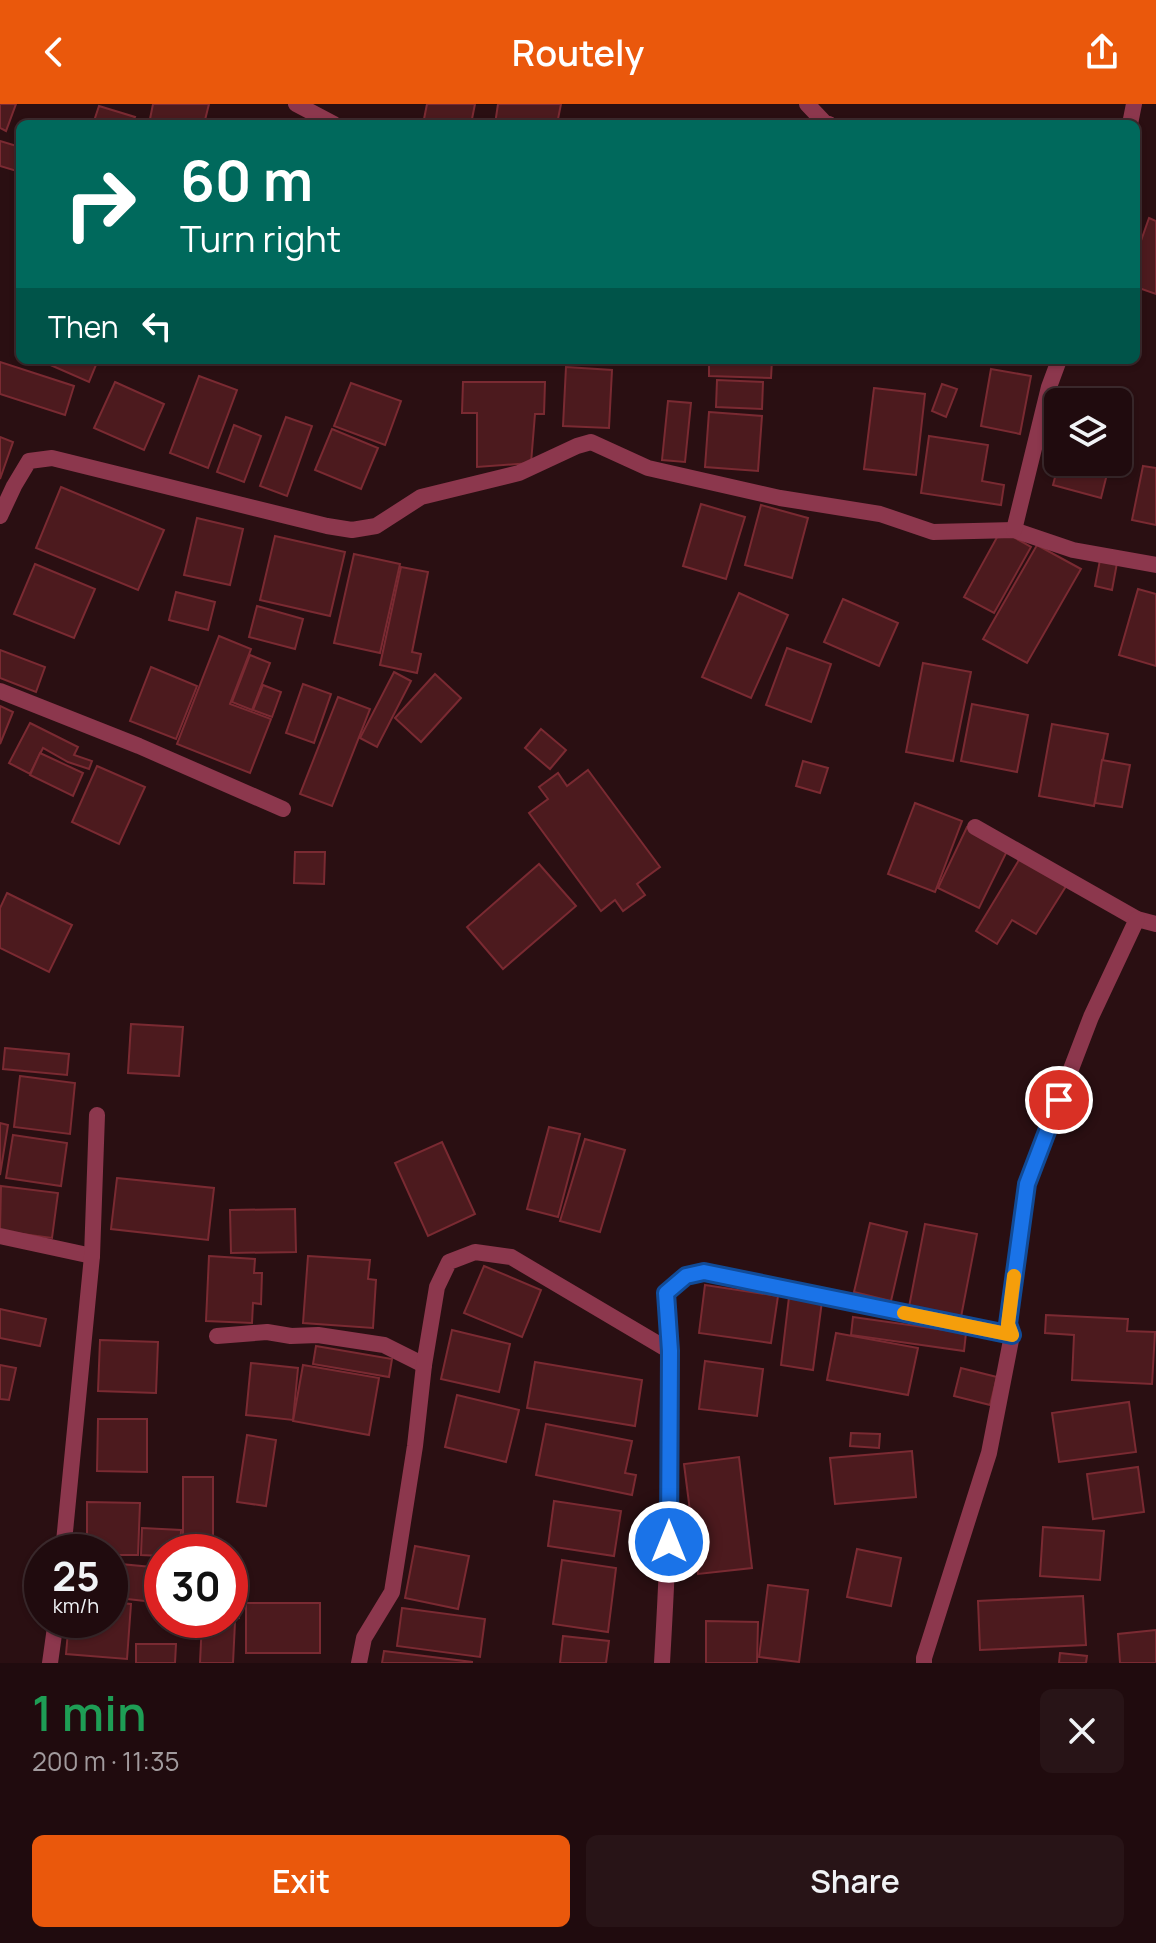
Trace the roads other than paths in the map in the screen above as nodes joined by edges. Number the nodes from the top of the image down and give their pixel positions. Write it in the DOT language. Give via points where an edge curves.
graph roads {
  1 [pos="296,104"];
  2 [pos="807,104"];
  3 [pos="326,120"];
  4 [pos="822,120"];
  5 [pos="1058,364"];
  6 [pos="0,516"];
  7 [pos="1014,530"];
  8 [pos="1156,565"];
  9 [pos="0,691"];
  10 [pos="283,809"];
  11 [pos="975,827"];
  12 [pos="1137,919"];
  13 [pos="1156,924"];
  14 [pos="97,1115"];
  15 [pos="0,1236"];
  16 [pos="92,1256"];
  17 [pos="1012,1335"];
  18 [pos="217,1336"];
  19 [pos="670,1351"];
  20 [pos="424,1365"];
  21 [pos="65,1534"];
  22 [pos="53,1638"];
  23 [pos="50,1663"];
  24 [pos="359,1663"];
  25 [pos="662,1663"];
  26 [pos="924,1663"];
  1 -- 3 [label="street"];
  2 -- 4 [label="street"];
  5 -- 7 [label="street"];
  6 -- 7 [label="street" via="29,461 52,458 352,530 376,526 421,497 519,473 591,442 648,468 880,514 933,532"];
  7 -- 8 [label="street" via="1073,550"];
  9 -- 10 [label="street"];
  11 -- 12 [label="street"];
  12 -- 13 [label="street"];
  12 -- 17 [label="street" via="1091,1017 1027,1184 1008,1324"];
  14 -- 16 [label="street"];
  15 -- 16 [label="street"];
  16 -- 21 [label="street"];
  17 -- 19 [label="street" via="704,1272 686,1276 666,1293"];
  17 -- 26 [label="street" via="989,1453"];
  18 -- 20 [label="street" via="318,1335 384,1345"];
  19 -- 20 [label="street" via="511,1257 475,1252 449,1262 437,1287"];
  19 -- 25 [label="street"];
  20 -- 24 [label="street" via="392,1592 364,1638"];
  22 -- 23 [label="street"];
}
